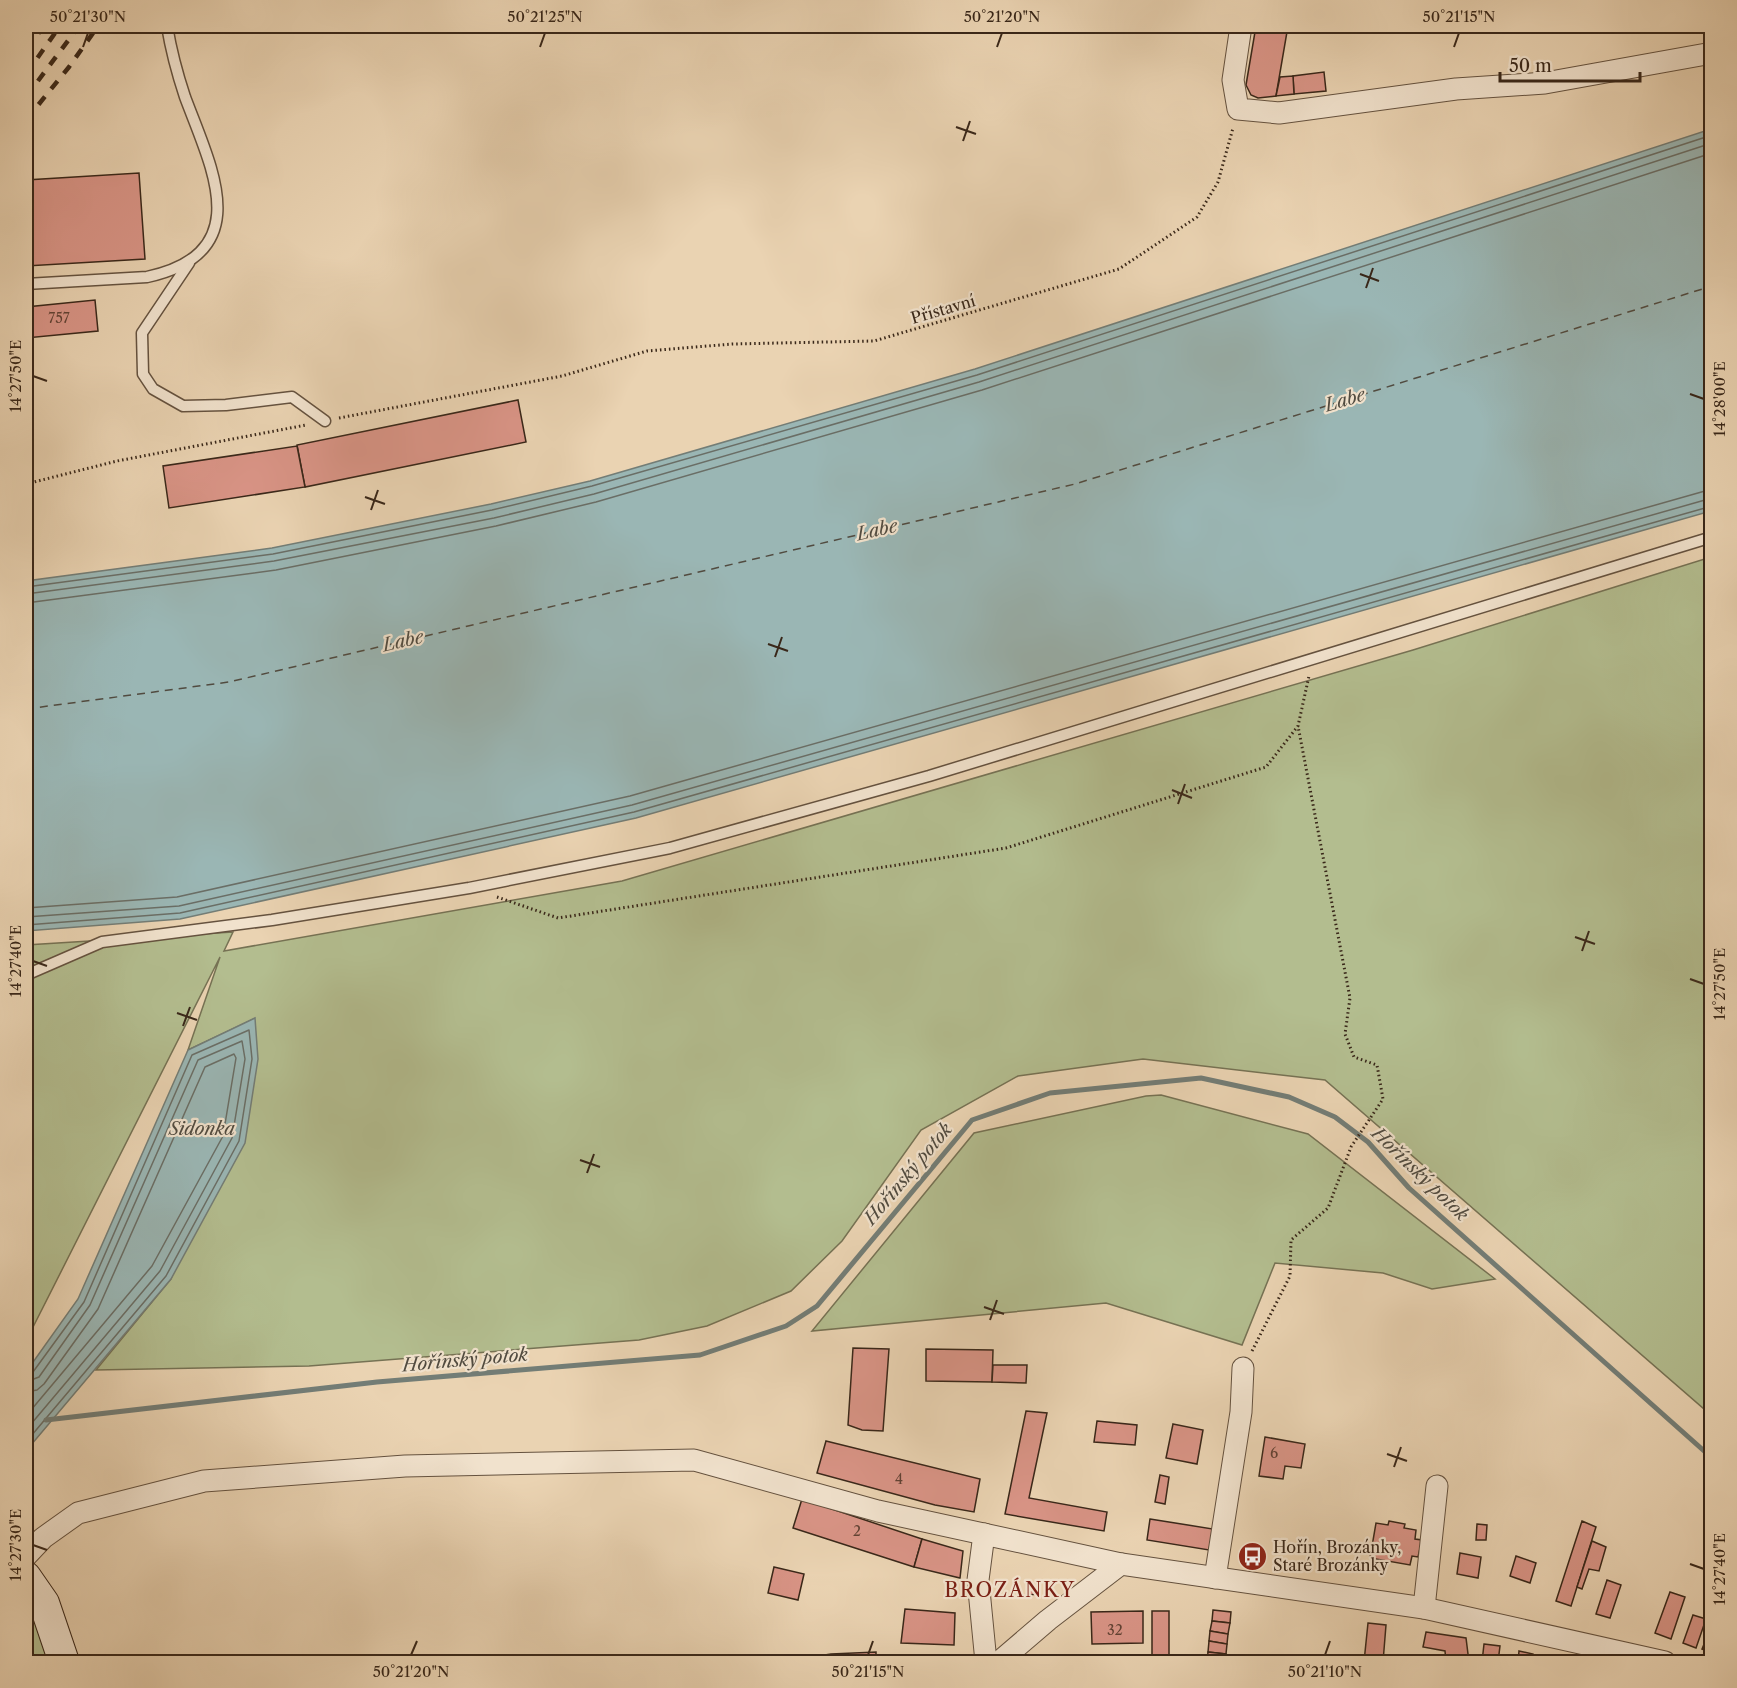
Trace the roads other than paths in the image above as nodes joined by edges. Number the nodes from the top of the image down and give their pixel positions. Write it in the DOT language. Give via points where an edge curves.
graph roads {
  1 [pos="167,26"];
  2 [pos="1241,26"];
  3 [pos="1712,53"];
  4 [pos="189,263"];
  5 [pos="26,284"];
  6 [pos="326,421"];
  7 [pos="1712,537"];
  8 [pos="26,975"];
  9 [pos="1243,1368"];
  10 [pos="1437,1486"];
  11 [pos="984,1534"];
  12 [pos="26,1556"];
  13 [pos="1121,1564"];
  14 [pos="26,1577"];
  15 [pos="1215,1578"];
  16 [pos="1424,1608"];
  17 [pos="64,1662"];
  18 [pos="986,1662"];
  19 [pos="999,1662"];
  20 [pos="1665,1662"];
  1 -- 4 [label="lane" via="172,57 215,178 219,207 215,229"];
  2 -- 3 [label="street" via="1233,80 1238,109 1279,113 1456,89 1545,83"];
  4 -- 5 [label="lane" via="147,277"];
  4 -- 6 [label="lane" via="142,333 143,374 153,389 183,406 292,397"];
  7 -- 8 [label="lane" via="929,776 670,848 469,888 102,942"];
  9 -- 15 [label="street" via="1241,1412"];
  10 -- 16 [label="street"];
  11 -- 12 [label="street" via="878,1511 694,1460 405,1466 204,1481 78,1513 43,1538"];
  11 -- 13 [label="street"];
  11 -- 18 [label="street" via="978,1580"];
  13 -- 15 [label="street"];
  13 -- 19 [label="street"];
  14 -- 17 [label="street" via="44,1603"];
  15 -- 16 [label="street"];
  16 -- 20 [label="street"];
}
